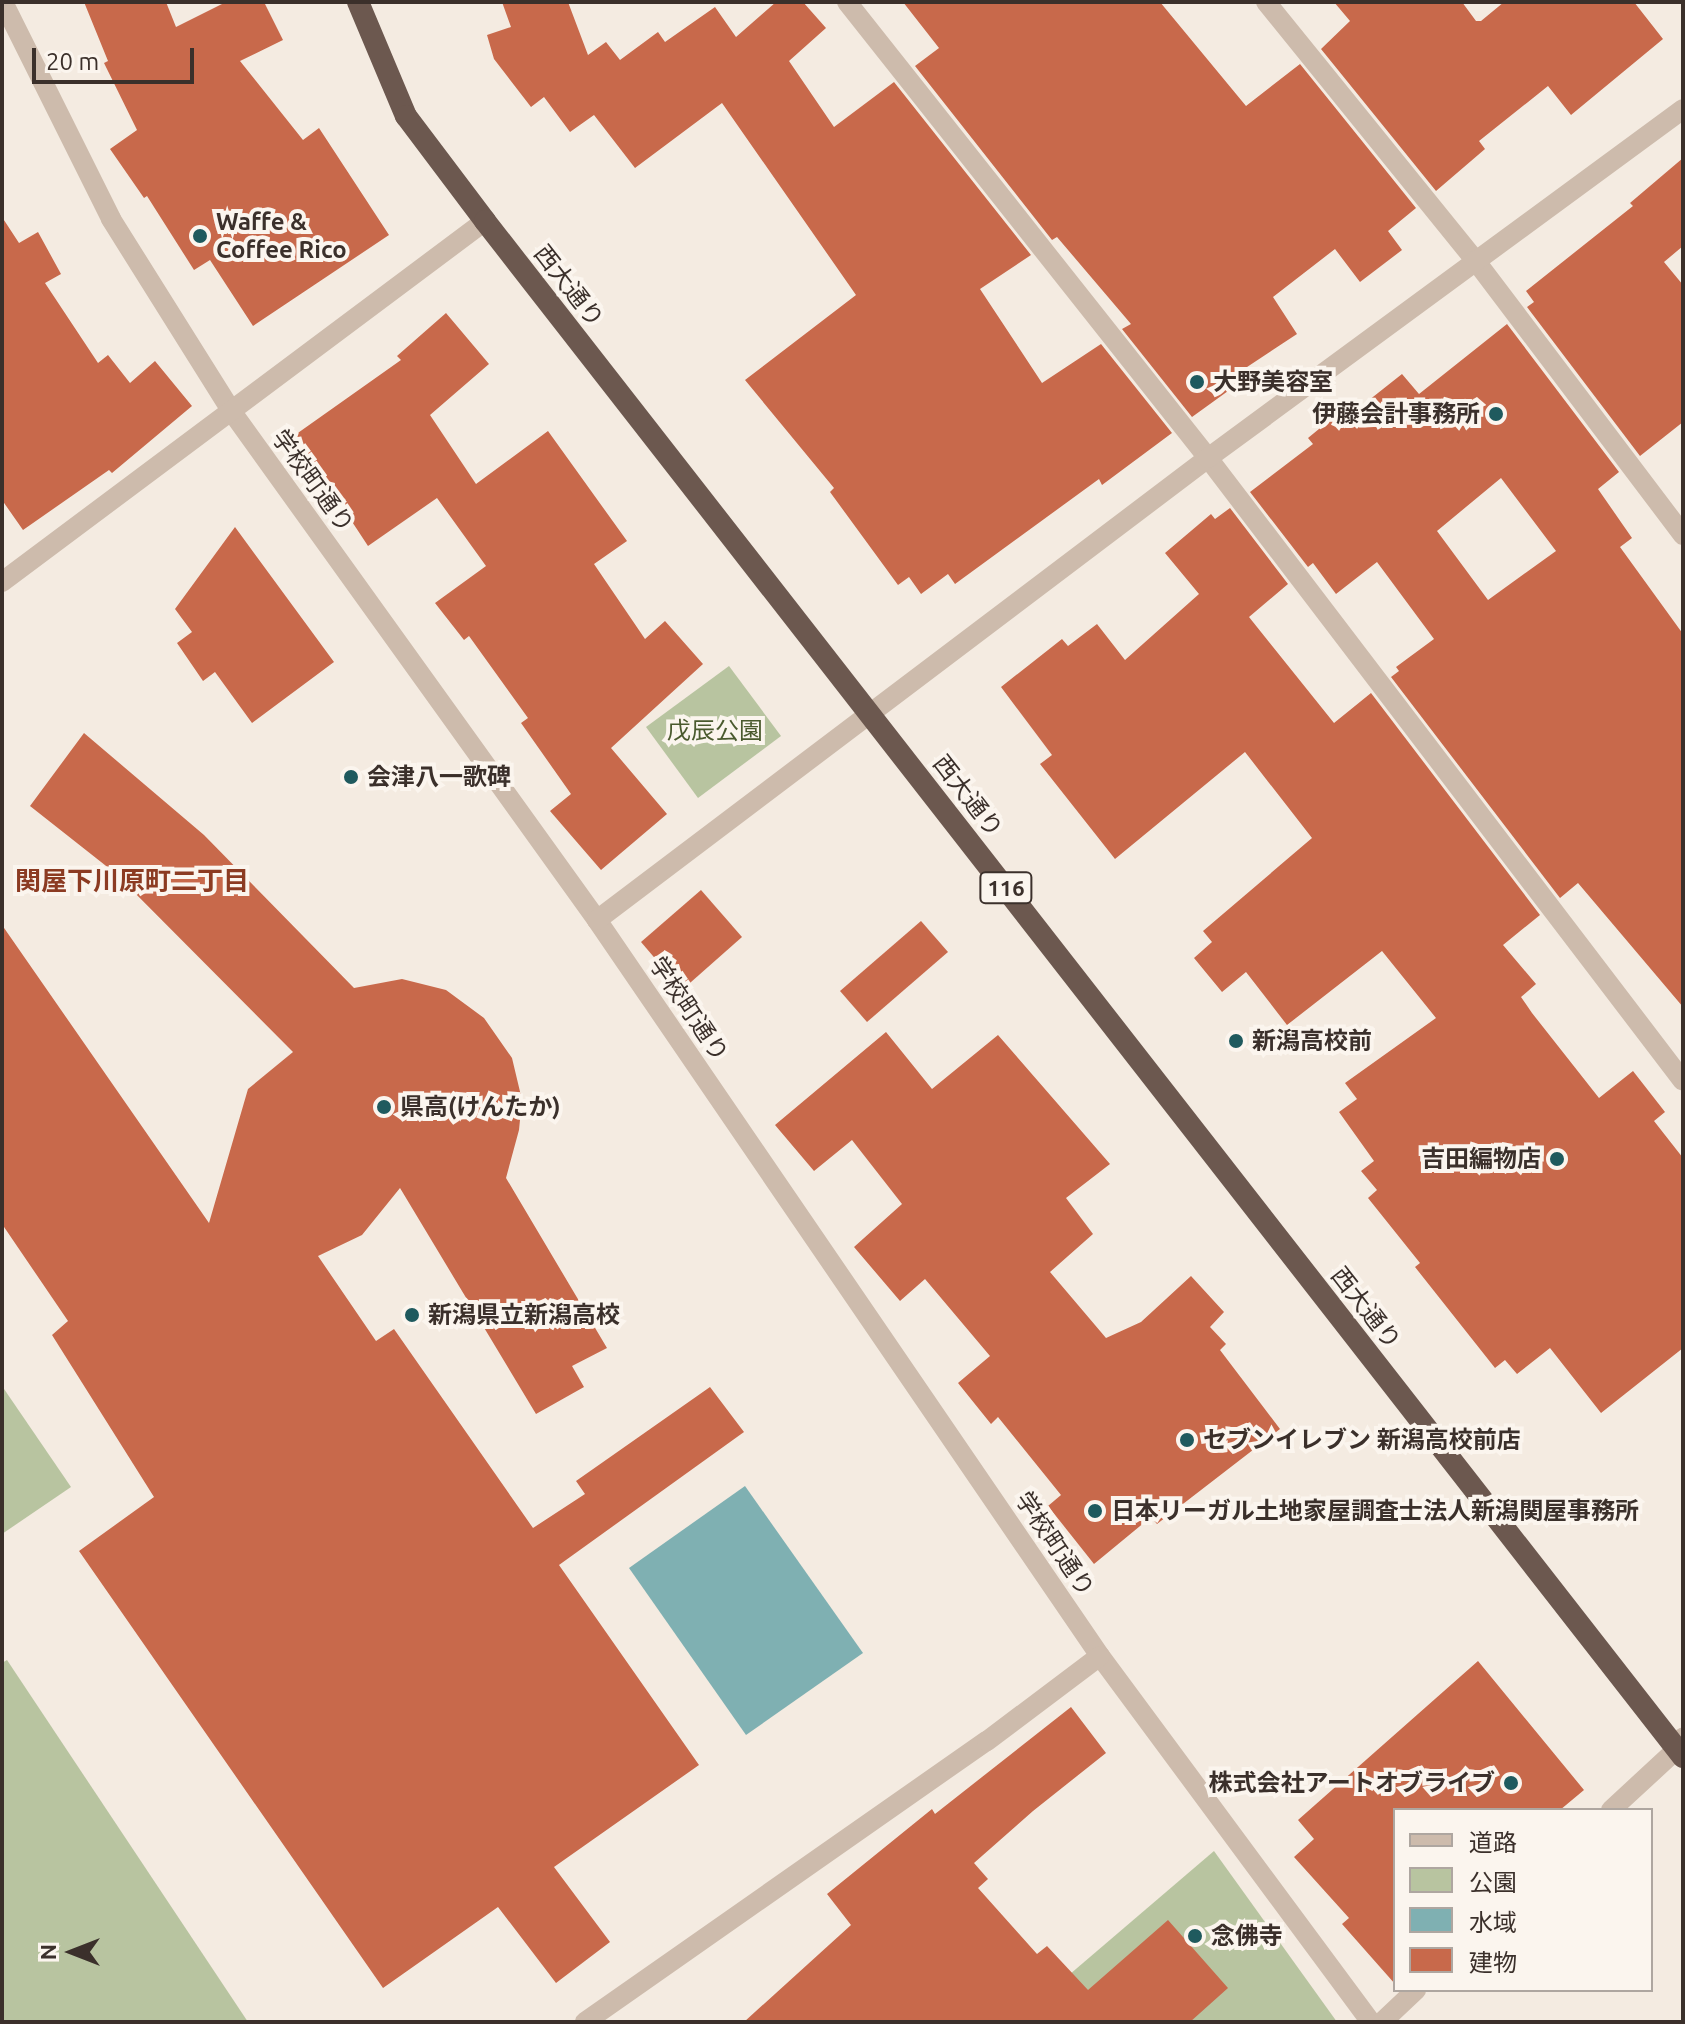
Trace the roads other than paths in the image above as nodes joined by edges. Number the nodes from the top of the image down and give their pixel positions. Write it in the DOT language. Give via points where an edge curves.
graph roads {
  1 [pos="358,2"];
  2 [pos="847,2"];
  3 [pos="1266,2"];
  4 [pos="3,3"];
  5 [pos="1683,109"];
  6 [pos="485,221"];
  7 [pos="1475,260"];
  8 [pos="232,412"];
  9 [pos="1208,458"];
  10 [pos="1683,535"];
  11 [pos="2,582"];
  12 [pos="869,711"];
  13 [pos="597,920"];
  14 [pos="1683,1081"];
  15 [pos="1100,1656"];
  16 [pos="1681,1748"];
  17 [pos="1613,1808"];
  18 [pos="1414,1992"];
  19 [pos="585,2022"];
  20 [pos="1371,2022"];
  21 [pos="1382,2022"];
  1 -- 6 [label="highway, 西大通り / 116" via="406,116"];
  2 -- 9 [label="street"];
  3 -- 7 [label="street"];
  4 -- 8 [label="street, 学校町通り" via="111,219"];
  5 -- 7 [label="street"];
  6 -- 8 [label="street"];
  6 -- 12 [label="highway, 西大通り / 116"];
  7 -- 9 [label="street"];
  7 -- 10 [label="street"];
  8 -- 11 [label="street"];
  8 -- 13 [label="street, 学校町通り"];
  9 -- 12 [label="street"];
  9 -- 14 [label="street"];
  12 -- 13 [label="street"];
  12 -- 16 [label="highway, 西大通り / 116"];
  13 -- 15 [label="street, 学校町通り"];
  15 -- 19 [label="street"];
  15 -- 20 [label="street, 学校町通り"];
  16 -- 17 [label="street"];
  18 -- 21 [label="street"];
}
